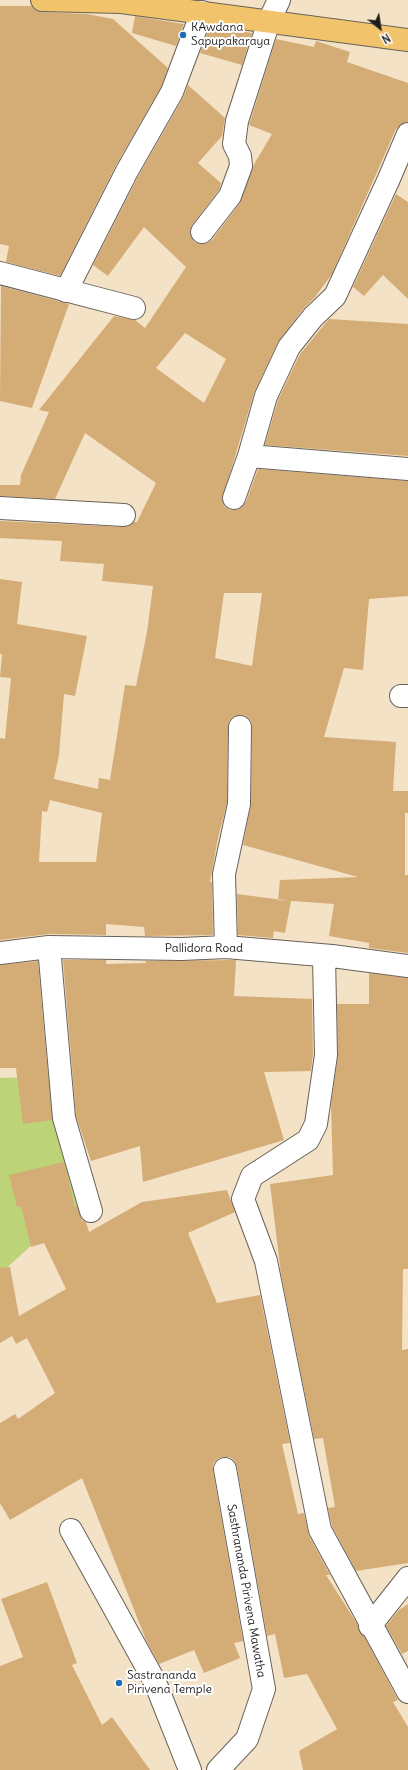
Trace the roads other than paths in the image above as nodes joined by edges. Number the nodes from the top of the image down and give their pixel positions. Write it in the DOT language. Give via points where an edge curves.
graph roads {
  1 [pos="42,0"];
  2 [pos="46,0"];
  3 [pos="279,0"];
  4 [pos="202,12"];
  5 [pos="269,21"];
  6 [pos="408,40"];
  7 [pos="408,134"];
  8 [pos="202,232"];
  9 [pos="0,273"];
  10 [pos="66,292"];
  11 [pos="134,308"];
  12 [pos="249,456"];
  13 [pos="408,469"];
  14 [pos="234,498"];
  15 [pos="0,508"];
  16 [pos="124,515"];
  17 [pos="240,727"];
  18 [pos="50,947"];
  19 [pos="226,947"];
  20 [pos="0,953"];
  21 [pos="324,956"];
  22 [pos="408,966"];
  23 [pos="91,1211"];
  24 [pos="225,1469"];
  25 [pos="72,1530"];
  26 [pos="408,1578"];
  27 [pos="370,1626"];
  28 [pos="408,1692"];
  29 [pos="190,1770"];
  30 [pos="218,1770"];
  1 -- 2 [label="main road"];
  2 -- 4 [label="main road" via="121,2"];
  3 -- 5 [label="street"];
  4 -- 5 [label="main road"];
  4 -- 10 [label="street" via="172,92 127,171"];
  5 -- 6 [label="main road"];
  5 -- 8 [label="street" via="237,122 234,144 240,156 241,166 230,196"];
  7 -- 12 [label="street" via="335,296 289,347 266,396"];
  9 -- 10 [label="street"];
  10 -- 11 [label="street"];
  12 -- 13 [label="street"];
  12 -- 14 [label="street"];
  15 -- 16 [label="street"];
  17 -- 19 [label="street" via="239,804 224,874"];
  18 -- 19 [label="street, Pallidora Road"];
  18 -- 20 [label="street, Pallidora Road"];
  18 -- 23 [label="street" via="64,1118"];
  19 -- 21 [label="street, Pallidora Road"];
  21 -- 22 [label="street, Pallidora Road"];
  21 -- 27 [label="street" via="326,1055 316,1124 308,1140 252,1176 243,1199 266,1261 320,1530"];
  24 -- 30 [label="street, Sasthrananda Pirivena Mawatha" via="264,1689 247,1739"];
  25 -- 29 [label="street" via="156,1682"];
  26 -- 27 [label="street"];
  27 -- 28 [label="street"];
}
